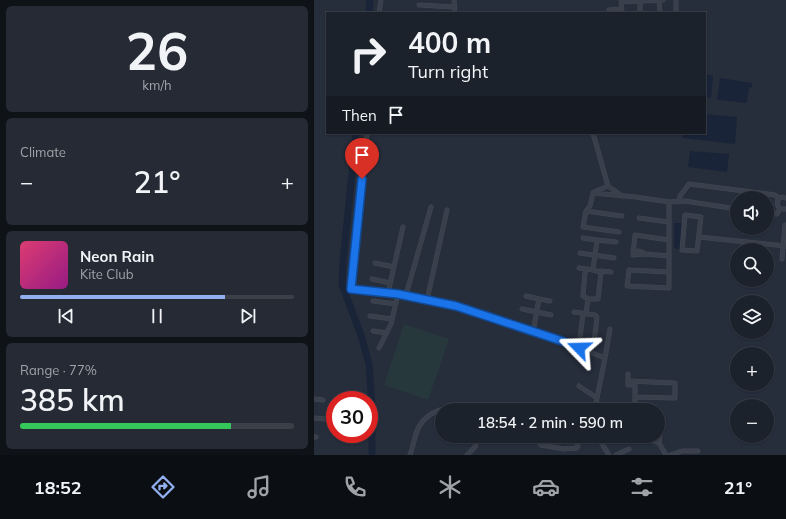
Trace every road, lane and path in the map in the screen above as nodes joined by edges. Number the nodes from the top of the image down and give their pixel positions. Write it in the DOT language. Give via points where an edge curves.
graph roads {
  1 [pos="380,0"];
  2 [pos="454,0"];
  3 [pos="640,0"];
  4 [pos="659,0"];
  5 [pos="663,0"];
  6 [pos="676,0"];
  7 [pos="621,1"];
  8 [pos="419,5"];
  9 [pos="454,7"];
  10 [pos="609,10"];
  11 [pos="622,11"];
  12 [pos="379,12"];
  13 [pos="454,12"];
  14 [pos="640,12"];
  15 [pos="660,12"];
  16 [pos="676,12"];
  17 [pos="367,134"];
  18 [pos="593,134"];
  19 [pos="608,186"];
  20 [pos="593,193"];
  21 [pos="622,196"];
  22 [pos="779,198"];
  23 [pos="786,198"];
  24 [pos="669,202"];
  25 [pos="679,202"];
  26 [pos="431,207"];
  27 [pos="730,208"];
  28 [pos="780,209"];
  29 [pos="786,209"];
  30 [pos="448,210"];
  31 [pos="586,210"];
  32 [pos="774,214"];
  33 [pos="622,216"];
  34 [pos="639,218"];
  35 [pos="669,222"];
  36 [pos="786,226"];
  37 [pos="403,227"];
  38 [pos="619,232"];
  39 [pos="698,237"];
  40 [pos="583,238"];
  41 [pos="597,240"];
  42 [pos="669,240"];
  43 [pos="616,242"];
  44 [pos="785,246"];
  45 [pos="580,253"];
  46 [pos="595,255"];
  47 [pos="669,256"];
  48 [pos="614,258"];
  49 [pos="782,259"];
  50 [pos="375,263"];
  51 [pos="394,267"];
  52 [pos="579,268"];
  53 [pos="587,269"];
  54 [pos="593,270"];
  55 [pos="601,271"];
  56 [pos="611,272"];
  57 [pos="669,272"];
  58 [pos="372,279"];
  59 [pos="390,283"];
  60 [pos="388,293"];
  61 [pos="398,294"];
  62 [pos="406,295"];
  63 [pos="526,296"];
  64 [pos="539,299"];
  65 [pos="588,299"];
  66 [pos="427,300"];
  67 [pos="373,301"];
  68 [pos="550,301"];
  69 [pos="396,304"];
  70 [pos="522,309"];
  71 [pos="536,312"];
  72 [pos="574,312"];
  73 [pos="584,314"];
  74 [pos="551,315"];
  75 [pos="370,316"];
  76 [pos="392,319"];
  77 [pos="610,328"];
  78 [pos="373,331"];
  79 [pos="533,332"];
  80 [pos="387,333"];
  81 [pos="580,343"];
  82 [pos="379,348"];
  83 [pos="579,348"];
  84 [pos="605,358"];
  85 [pos="628,374"];
  86 [pos="635,383"];
  87 [pos="578,386"];
  88 [pos="635,398"];
  89 [pos="314,399"];
  90 [pos="323,400"];
  91 [pos="596,401"];
  92 [pos="600,403"];
  93 [pos="635,403"];
  94 [pos="435,412"];
  95 [pos="314,418"];
  96 [pos="326,420"];
  97 [pos="476,443"];
  98 [pos="540,443"];
  99 [pos="577,443"];
  100 [pos="601,443"];
  101 [pos="660,443"];
  102 [pos="629,449"];
  103 [pos="698,451"];
  104 [pos="410,455"];
  105 [pos="468,455"];
  106 [pos="607,455"];
  107 [pos="616,455"];
  108 [pos="666,455"];
  109 [pos="670,455"];
  1 -- 12 [label="street"];
  2 -- 9 [label="street"];
  3 -- 4 [label="street"];
  3 -- 7 [label="street"];
  3 -- 14 [label="street"];
  4 -- 5 [label="street"];
  4 -- 15 [label="street"];
  6 -- 16 [label="street"];
  7 -- 11 [label="street"];
  8 -- 9 [label="street"];
  9 -- 13 [label="street"];
  10 -- 11 [label="street"];
  17 -- 60 [label="street" via="351,288"];
  18 -- 19 [label="street"];
  19 -- 20 [label="street"];
  19 -- 21 [label="street"];
  20 -- 21 [label="street"];
  20 -- 31 [label="street" via="590,206"];
  21 -- 24 [label="street"];
  22 -- 23 [label="street"];
  22 -- 25 [label="street" via="775,195 689,184 680,196"];
  22 -- 28 [label="street" via="777,206"];
  24 -- 25 [label="street"];
  24 -- 35 [label="street"];
  25 -- 27 [label="street"];
  26 -- 62 [label="street"];
  28 -- 29 [label="street"];
  28 -- 32 [label="street" via="777,214"];
  30 -- 66 [label="street"];
  31 -- 33 [label="street"];
  31 -- 38 [label="street" via="583,227"];
  34 -- 35 [label="street"];
  35 -- 42 [label="street"];
  36 -- 44 [label="street"];
  37 -- 51 [label="street"];
  39 -- 39 [label="street" via="700,217 685,216 682,250 697,251"];
  39 -- 44 [label="street"];
  40 -- 41 [label="street"];
  41 -- 43 [label="street"];
  41 -- 46 [label="street"];
  42 -- 47 [label="street"];
  42 -- 47 [label="street" via="635,234 633,250"];
  44 -- 49 [label="street"];
  45 -- 46 [label="street"];
  46 -- 48 [label="street"];
  46 -- 54 [label="street"];
  47 -- 57 [label="street"];
  50 -- 51 [label="street"];
  51 -- 59 [label="street"];
  52 -- 53 [label="street"];
  53 -- 54 [label="street"];
  53 -- 65 [label="street" via="583,296"];
  54 -- 55 [label="street"];
  55 -- 56 [label="street"];
  55 -- 65 [label="street" via="598,299"];
  57 -- 57 [label="street" via="629,270 627,286 669,288"];
  58 -- 59 [label="street"];
  59 -- 60 [label="street"];
  60 -- 61 [label="street"];
  61 -- 62 [label="street"];
  61 -- 69 [label="street"];
  62 -- 66 [label="street"];
  63 -- 64 [label="street"];
  64 -- 68 [label="street"];
  64 -- 71 [label="street"];
  65 -- 73 [label="street"];
  66 -- 79 [label="street" via="456,306"];
  67 -- 69 [label="street"];
  69 -- 76 [label="street"];
  70 -- 71 [label="street"];
  71 -- 74 [label="street"];
  71 -- 79 [label="street"];
  72 -- 73 [label="street"];
  73 -- 81 [label="street"];
  73 -- 81 [label="street" via="597,317 594,343"];
  75 -- 76 [label="street"];
  76 -- 80 [label="street"];
  77 -- 84 [label="street"];
  78 -- 80 [label="street"];
  79 -- 83 [label="street"];
  80 -- 82 [label="street"];
  81 -- 83 [label="street"];
  83 -- 84 [label="street"];
  84 -- 91 [label="street"];
  85 -- 86 [label="street" via="628,385"];
  86 -- 88 [label="street"];
  86 -- 88 [label="street" via="675,384 674,398"];
  87 -- 91 [label="street"];
  88 -- 93 [label="street"];
  89 -- 90 [label="street"];
  91 -- 92 [label="street"];
  94 -- 104 [label="street" via="420,425"];
  95 -- 96 [label="street"];
  97 -- 105 [label="street"];
  98 -- 99 [label="street" via="564,449 578,447"];
  100 -- 106 [label="street"];
  101 -- 108 [label="street"];
  102 -- 107 [label="street"];
  103 -- 109 [label="street" via="686,450"];
}
